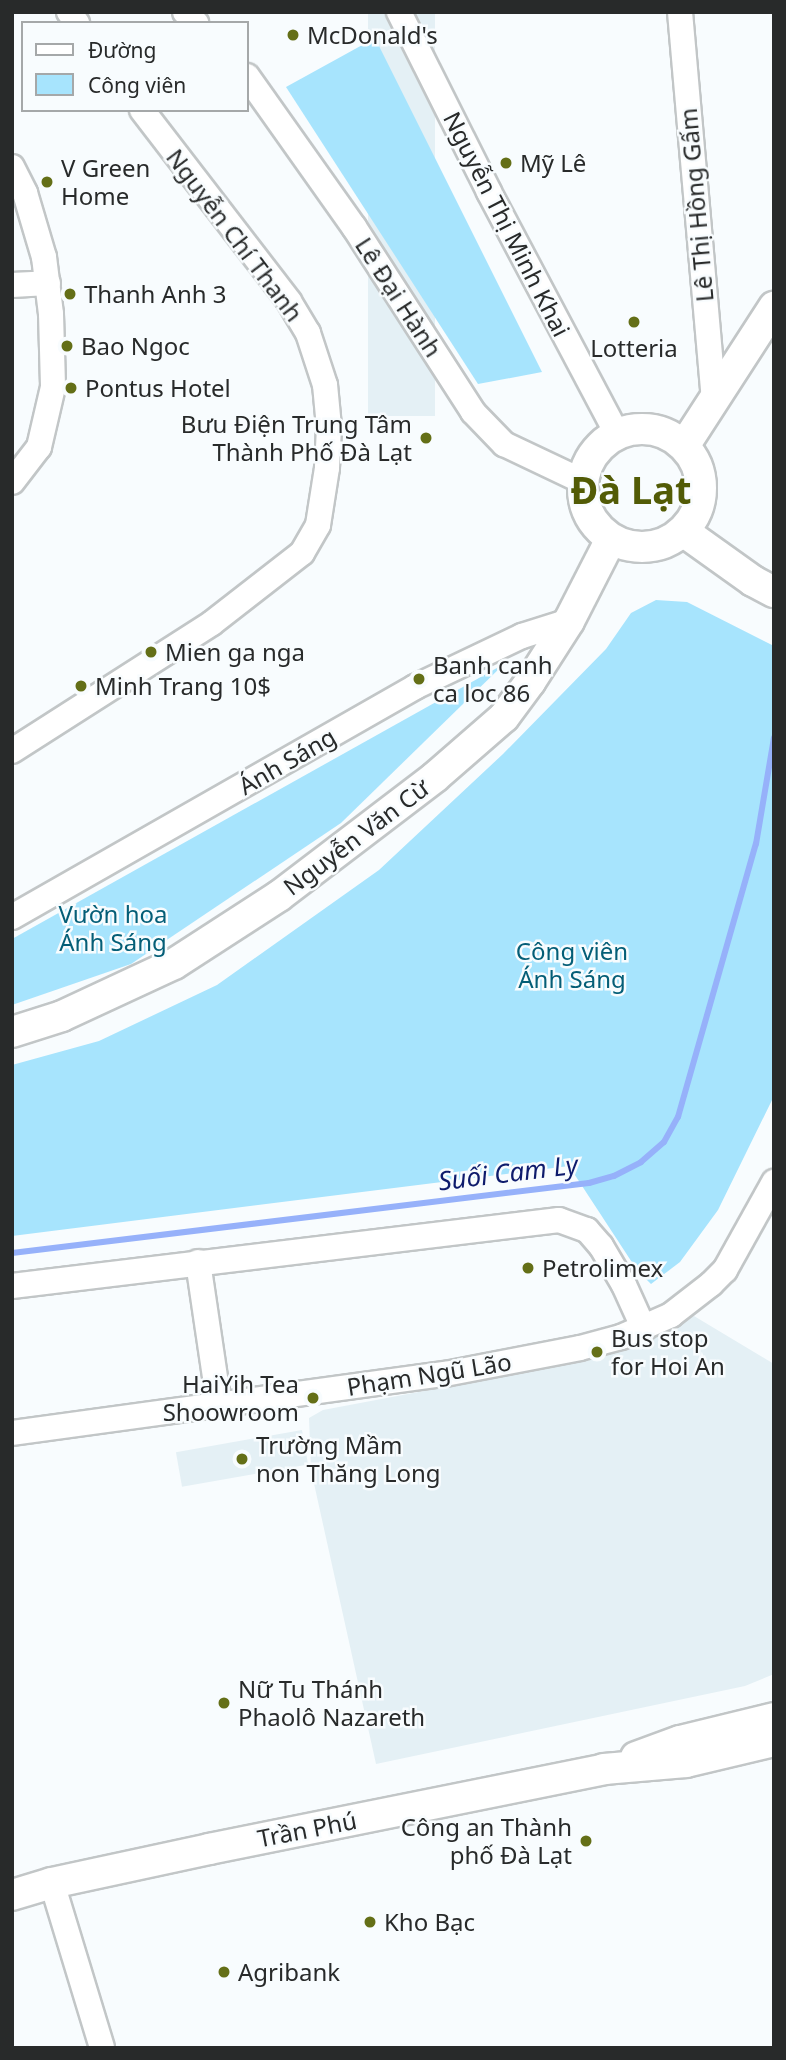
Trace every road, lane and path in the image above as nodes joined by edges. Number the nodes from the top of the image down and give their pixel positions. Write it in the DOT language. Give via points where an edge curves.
graph roads {
  1 [pos="399,12"];
  2 [pos="680,12"];
  3 [pos="248,77"];
  4 [pos="144,112"];
  5 [pos="12,167"];
  6 [pos="48,283"];
  7 [pos="12,285"];
  8 [pos="774,307"];
  9 [pos="714,398"];
  10 [pos="617,434"];
  11 [pos="684,446"];
  12 [pos="582,481"];
  13 [pos="12,482"];
  14 [pos="683,531"];
  15 [pos="611,539"];
  16 [pos="774,592"];
  17 [pos="569,621"];
  18 [pos="12,751"];
  19 [pos="12,917"];
  20 [pos="12,1032"];
  21 [pos="774,1182"];
  22 [pos="198,1262"];
  23 [pos="12,1286"];
  24 [pos="644,1329"];
  25 [pos="219,1405"];
  26 [pos="12,1433"];
  27 [pos="773,1725"];
  28 [pos="52,1883"];
  29 [pos="12,1895"];
  30 [pos="102,2048"];
  1 -- 10 [label="street, Nguyễn Thị Minh Khai"];
  2 -- 9 [label="street, Lê Thị Hồng Gấm"];
  3 -- 12 [label="street, Lê Đại Hành" via="354,227 473,412 504,444"];
  4 -- 18 [label="street, Nguyễn Chí Thanh" via="289,301 308,333 325,385 329,427 318,525 302,553 212,623"];
  5 -- 6 [label="street" via="38,229"];
  6 -- 7 [label="street"];
  6 -- 13 [label="street" via="53,387 48,419 39,447"];
  8 -- 9 [label="main road"];
  9 -- 11 [label="main road"];
  10 -- 11 [label="main road" via="653,429"];
  10 -- 12 [label="main road" via="594,453"];
  11 -- 14 [label="main road" via="701,479 701,498"];
  12 -- 15 [label="main road" via="588,514"];
  14 -- 15 [label="main road" via="648,547"];
  14 -- 16 [label="main road"];
  15 -- 17 [label="main road, Nguyễn Văn Cừ"];
  17 -- 19 [label="street, Ánh Sáng" via="522,636 415,687"];
  17 -- 20 [label="main road, Nguyễn Văn Cừ" via="504,717 435,777 279,896 174,964 62,1016"];
  21 -- 24 [label="street, Phạm Ngũ Lão" via="725,1270 692,1300"];
  22 -- 23 [label="street"];
  22 -- 24 [label="street" via="559,1220 587,1230 601,1246"];
  22 -- 25 [label="street"];
  24 -- 25 [label="street, Phạm Ngũ Lão" via="580,1348 445,1374"];
  25 -- 26 [label="street, Phạm Ngũ Lão"];
  27 -- 28 [label="main road, Trần Phú" via="680,1741 604,1769"];
  28 -- 29 [label="main road, Trần Phú"];
  28 -- 30 [label="street"];
}
